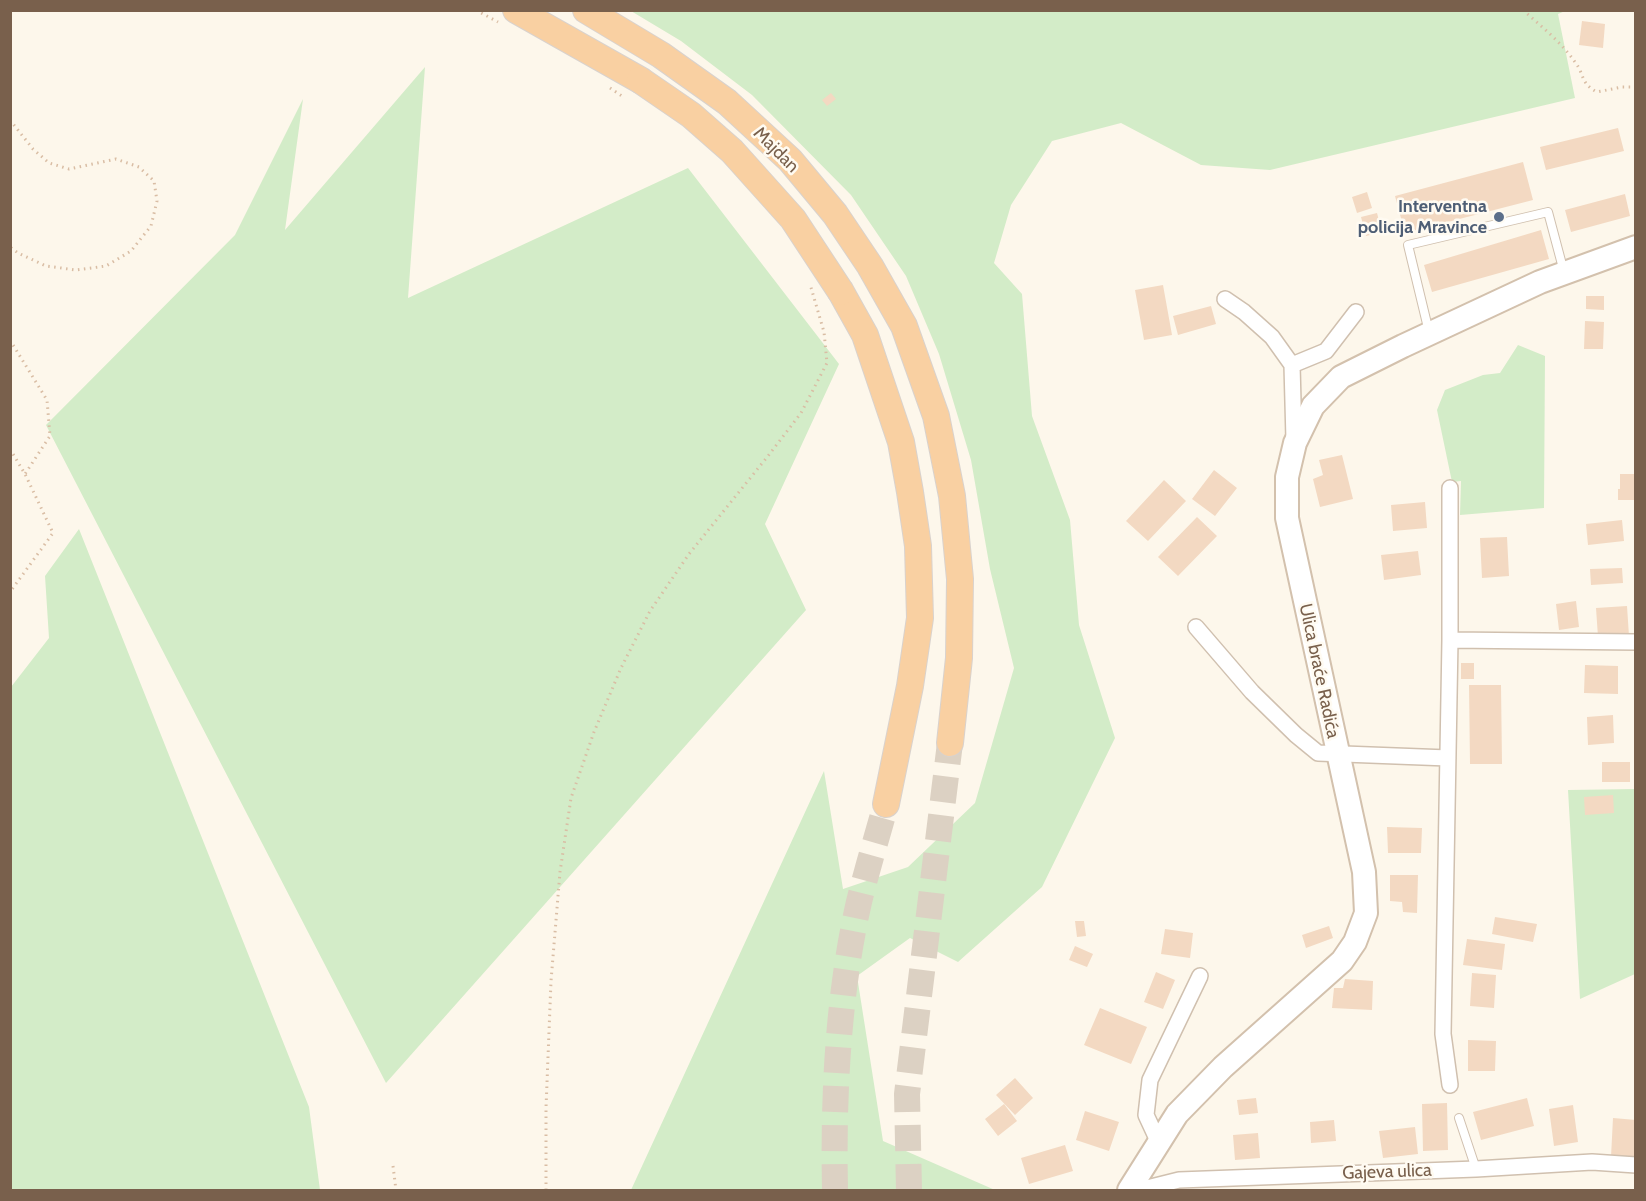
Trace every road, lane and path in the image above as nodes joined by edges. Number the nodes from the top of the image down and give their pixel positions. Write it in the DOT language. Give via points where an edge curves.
graph roads {
  1 [pos="476,10"];
  2 [pos="586,10"];
  3 [pos="1523,10"];
  4 [pos="511,18"];
  5 [pos="602,84"];
  6 [pos="1635,87"];
  7 [pos="637,89"];
  8 [pos="10,120"];
  9 [pos="10,247"];
  10 [pos="1635,247"];
  11 [pos="1565,273"];
  12 [pos="810,282"];
  13 [pos="1225,299"];
  14 [pos="1356,312"];
  15 [pos="1430,333"];
  16 [pos="10,340"];
  17 [pos="1292,365"];
  18 [pos="1294,443"];
  19 [pos="10,449"];
  20 [pos="25,474"];
  21 [pos="1450,488"];
  22 [pos="10,591"];
  23 [pos="1196,627"];
  24 [pos="1450,640"];
  25 [pos="1635,642"];
  26 [pos="950,743"];
  27 [pos="1338,754"];
  28 [pos="1448,758"];
  29 [pos="886,804"];
  30 [pos="1200,976"];
  31 [pos="1450,1085"];
  32 [pos="1459,1118"];
  33 [pos="1159,1143"];
  34 [pos="1635,1165"];
  35 [pos="393,1166"];
  36 [pos="1476,1169"];
  37 [pos="1179,1185"];
  38 [pos="396,1191"];
  39 [pos="546,1191"];
  40 [pos="1129,1191"];
  41 [pos="1139,1191"];
  1 -- 4 [label="path"];
  2 -- 26 [label="highway, Majdan" via="661,55 726,102 790,160 835,214 904,326 936,416 952,496 960,579"];
  3 -- 6 [label="path" via="1576,62 1587,87 1597,92"];
  4 -- 7 [label="highway, Majdan"];
  5 -- 7 [label="path" via="622,96"];
  7 -- 29 [label="highway, Majdan, bridge" via="691,115 732,151 793,219 865,335 901,442 918,546 920,618"];
  8 -- 9 [label="path" via="49,163 69,169 116,159 139,167 154,181 157,201 151,226 131,251 106,266 76,270 46,266"];
  10 -- 11 [label="main road, Ulica braće Radića"];
  11 -- 15 [label="main road, Ulica braće Radića"];
  11 -- 15 [label="lane" via="1548,212 1408,245"];
  12 -- 39 [label="path" via="824,332 827,363 801,413 689,554 650,611 598,722 571,798 551,981"];
  13 -- 17 [label="street" via="1272,337"];
  14 -- 17 [label="street" via="1326,351"];
  15 -- 18 [label="main road, Ulica braće Radića" via="1341,377 1313,406"];
  16 -- 20 [label="path" via="47,400 50,436"];
  17 -- 18 [label="street"];
  18 -- 27 [label="main road, Ulica braće Radića" via="1287,477 1287,518"];
  19 -- 20 [label="path"];
  20 -- 22 [label="path" via="53,533"];
  21 -- 24 [label="street"];
  23 -- 27 [label="street" via="1252,692 1296,735 1318,753"];
  24 -- 25 [label="street"];
  24 -- 28 [label="street"];
  27 -- 28 [label="street"];
  27 -- 33 [label="main road, Ulica braće Radića" via="1364,872 1366,913 1355,942 1342,961 1223,1066 1177,1114"];
  28 -- 31 [label="street" via="1443,1034"];
  30 -- 33 [label="street" via="1150,1080 1146,1116"];
  32 -- 36 [label="lane"];
  33 -- 40 [label="main road, Ulica braće Radića"];
  34 -- 36 [label="street, Gajeva ulica" via="1592,1161"];
  35 -- 38 [label="path"];
  36 -- 37 [label="street, Gajeva ulica"];
  37 -- 41 [label="street, Gajeva ulica"];
}
